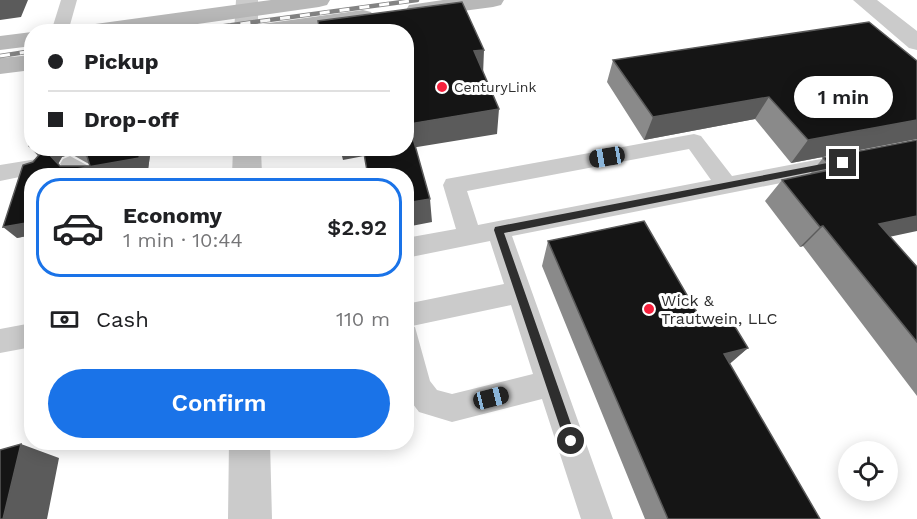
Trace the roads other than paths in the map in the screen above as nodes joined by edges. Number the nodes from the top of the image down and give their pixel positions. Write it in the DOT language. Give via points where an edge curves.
graph roads {
  1 [pos="69,0"];
  2 [pos="319,0"];
  3 [pos="493,0"];
  4 [pos="864,0"];
  5 [pos="247,14"];
  6 [pos="62,24"];
  7 [pos="159,24"];
  8 [pos="314,24"];
  9 [pos="24,40"];
  10 [pos="0,43"];
  11 [pos="917,43"];
  12 [pos="24,63"];
  13 [pos="0,66"];
  14 [pos="864,159"];
  15 [pos="37,167"];
  16 [pos="30,168"];
  17 [pos="24,169"];
  18 [pos="0,172"];
  19 [pos="727,186"];
  20 [pos="498,230"];
  21 [pos="470,236"];
  22 [pos="414,246"];
  23 [pos="520,292"];
  24 [pos="414,314"];
  25 [pos="24,336"];
  26 [pos="0,341"];
  27 [pos="414,373"];
  28 [pos="550,383"];
  29 [pos="249,450"];
  30 [pos="250,519"];
  31 [pos="597,519"];
  1 -- 6 [label="lane"];
  2 -- 5 [label="street"];
  3 -- 8 [label="street"];
  4 -- 11 [label="street"];
  5 -- 7 [label="street"];
  9 -- 10 [label="street"];
  12 -- 13 [label="street"];
  14 -- 19 [label="lane"];
  15 -- 16 [label="lane"];
  17 -- 18 [label="lane"];
  19 -- 20 [label="lane"];
  19 -- 21 [label="lane" via="694,141 454,185"];
  20 -- 21 [label="lane"];
  20 -- 23 [label="lane"];
  21 -- 22 [label="lane"];
  23 -- 24 [label="lane"];
  23 -- 28 [label="lane"];
  25 -- 26 [label="lane"];
  27 -- 28 [label="lane" via="417,387 429,402 452,408"];
  28 -- 31 [label="lane"];
  29 -- 30 [label="street"];
}
